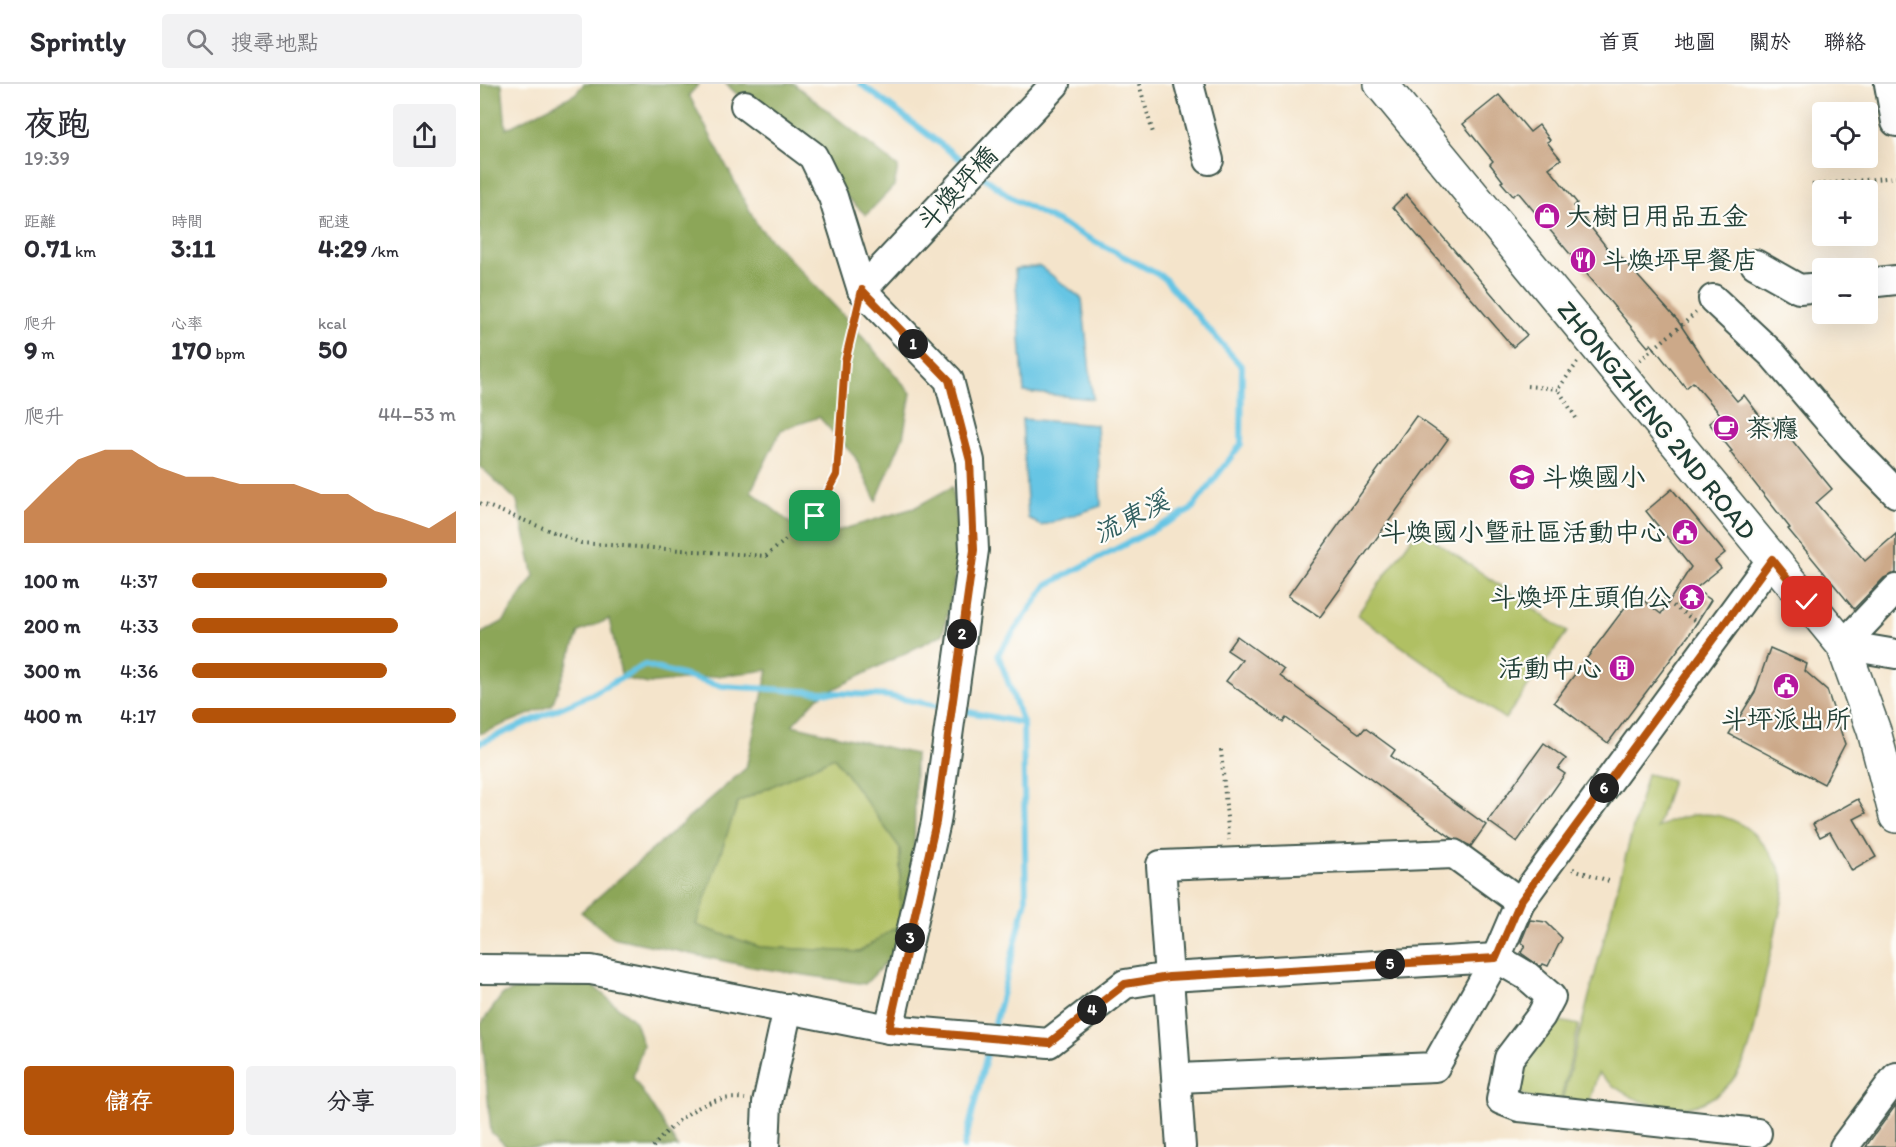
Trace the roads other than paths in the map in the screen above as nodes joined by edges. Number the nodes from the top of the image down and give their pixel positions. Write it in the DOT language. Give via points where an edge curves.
graph roads {
  1 [pos="1188,84"];
  2 [pos="1381,84"];
  3 [pos="1890,84"];
  4 [pos="1053,85"];
  5 [pos="745,105"];
  6 [pos="1896,122"];
  7 [pos="1209,160"];
  8 [pos="1755,264"];
  9 [pos="1896,280"];
  10 [pos="1878,282"];
  11 [pos="1812,288"];
  12 [pos="862,290"];
  13 [pos="1713,299"];
  14 [pos="1896,493"];
  15 [pos="1772,559"];
  16 [pos="1896,588"];
  17 [pos="1843,645"];
  18 [pos="1896,654"];
  19 [pos="1896,816"];
  20 [pos="1520,902"];
  21 [pos="1496,958"];
  22 [pos="480,973"];
  23 [pos="1169,977"];
  24 [pos="788,1008"];
  25 [pos="889,1029"];
  26 [pos="1896,1077"];
  27 [pos="1178,1078"];
  28 [pos="1757,1133"];
  29 [pos="765,1147"];
  30 [pos="1181,1147"];
  31 [pos="1844,1147"];
  1 -- 7 [label="street"];
  2 -- 15 [label="main road, ZHONGZHENG 2ND ROAD"];
  3 -- 6 [label="street"];
  4 -- 12 [label="street, 斗煥坪橋"];
  5 -- 12 [label="street" via="813,156 833,197"];
  8 -- 11 [label="street" via="1799,289"];
  9 -- 10 [label="street"];
  12 -- 25 [label="street" via="949,380 970,461 974,550 936,822"];
  13 -- 14 [label="street" via="1773,355"];
  15 -- 17 [label="main road, ZHONGZHENG 2ND ROAD"];
  15 -- 20 [label="street"];
  16 -- 17 [label="street"];
  17 -- 18 [label="street"];
  17 -- 19 [label="main road, ZHONGZHENG 2ND ROAD" via="1874,731"];
  20 -- 21 [label="street"];
  20 -- 23 [label="street" via="1454,854 1161,865"];
  21 -- 23 [label="street"];
  21 -- 27 [label="street" via="1435,1067"];
  21 -- 28 [label="street" via="1527,976 1551,997 1509,1058 1501,1100 1519,1107"];
  22 -- 24 [label="street" via="591,970"];
  23 -- 25 [label="street" via="1125,984 1049,1043"];
  23 -- 27 [label="street"];
  24 -- 25 [label="street"];
  24 -- 29 [label="street" via="767,1103"];
  26 -- 31 [label="street"];
  27 -- 30 [label="street"];
}
